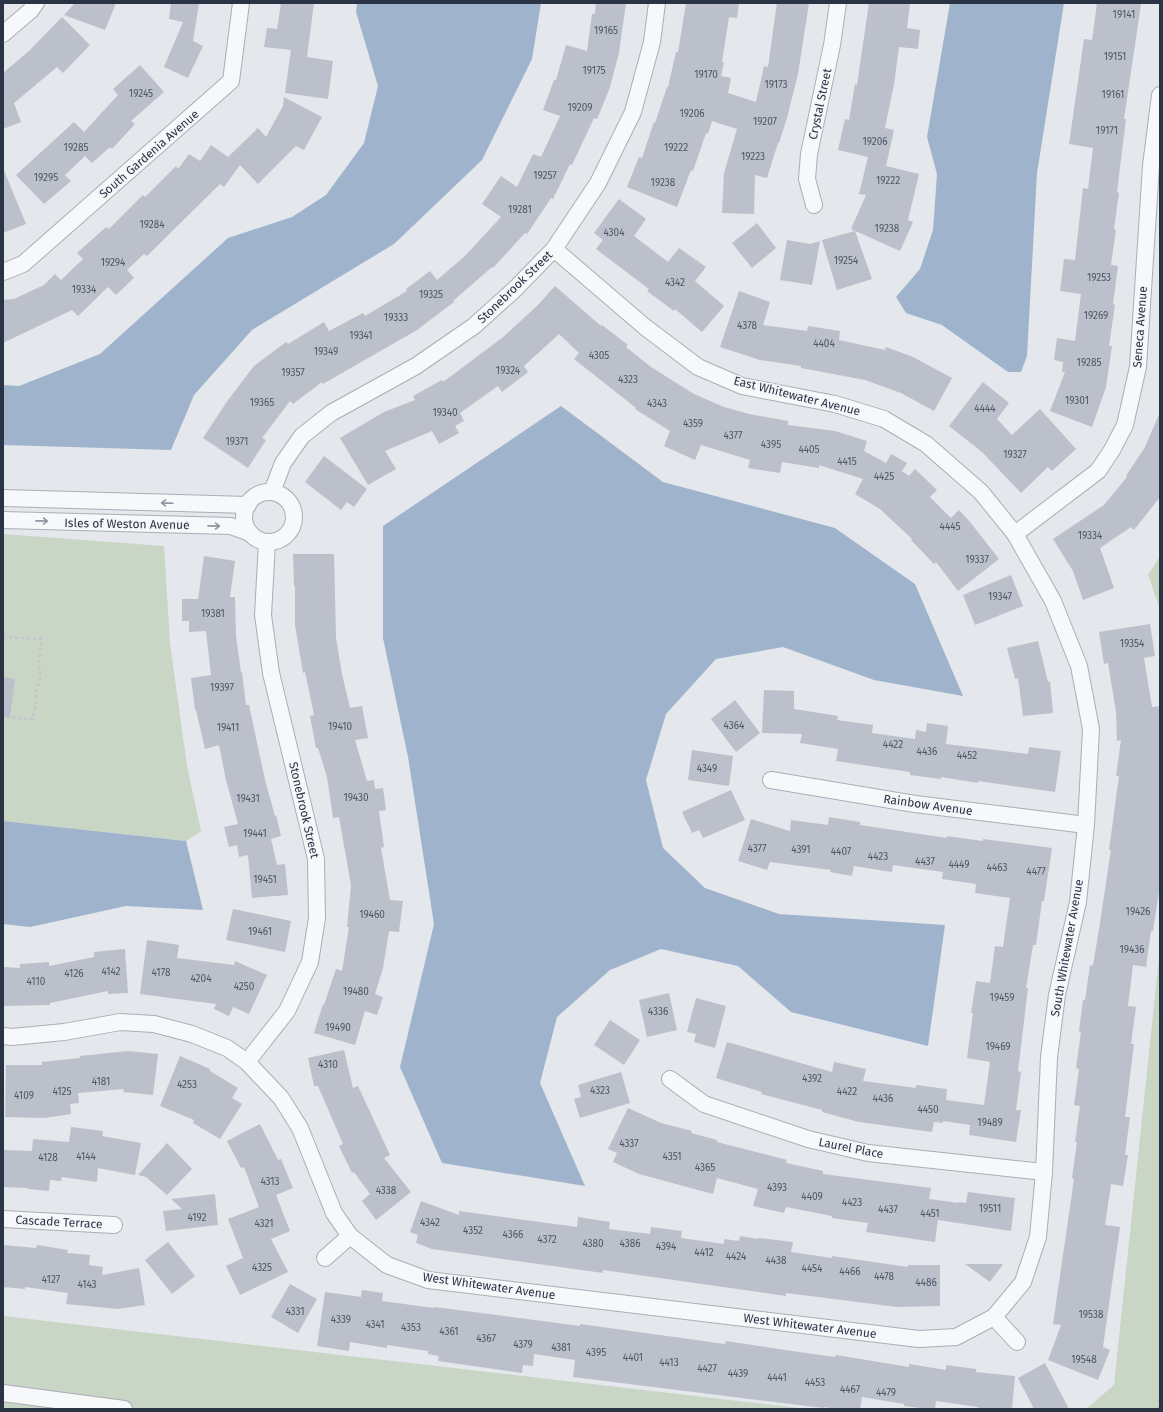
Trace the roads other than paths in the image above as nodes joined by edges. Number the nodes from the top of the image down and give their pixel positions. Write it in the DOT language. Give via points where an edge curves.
graph roads {
  1 [pos="36,3"];
  2 [pos="241,3"];
  3 [pos="657,3"];
  4 [pos="838,3"];
  5 [pos="3,34"];
  6 [pos="1160,95"];
  7 [pos="814,205"];
  8 [pos="554,249"];
  9 [pos="3,272"];
  10 [pos="272,492"];
  11 [pos="3,498"];
  12 [pos="248,505"];
  13 [pos="3,520"];
  14 [pos="250,533"];
  15 [pos="1015,534"];
  16 [pos="267,542"];
  17 [pos="771,780"];
  18 [pos="1086,825"];
  19 [pos="3,1036"];
  20 [pos="247,1062"];
  21 [pos="670,1079"];
  22 [pos="1044,1172"];
  23 [pos="3,1218"];
  24 [pos="114,1225"];
  25 [pos="350,1236"];
  26 [pos="325,1258"];
  27 [pos="994,1317"];
  28 [pos="1017,1342"];
  29 [pos="3,1393"];
  30 [pos="124,1409"];
  1 -- 5 [label="street"];
  2 -- 9 [label="street, South Gardenia Avenue" via="231,81 24,264"];
  3 -- 8 [label="street, Stonebrook Street" via="652,42 633,112 598,183"];
  4 -- 7 [label="street, Crystal Street" via="832,45 809,154 807,179"];
  6 -- 15 [label="street, Seneca Avenue" via="1151,166 1138,367 1125,425 1098,471"];
  8 -- 10 [label="street, Stonebrook Street" via="474,326 416,366 331,413 302,436 283,463"];
  8 -- 15 [label="street, East Whitewater Avenue" via="645,327 698,367 742,386 835,404 884,418 926,444 981,492"];
  10 -- 12 [label="street" via="262,493"];
  10 -- 16 [label="street" via="289,502 294,520 285,536"];
  12 -- 11 [label="street, Isles of Weston Avenue, one-way"];
  12 -- 14 [label="street" via="245,514"];
  13 -- 14 [label="street, Isles of Weston Avenue, one-way" via="231,526"];
  14 -- 16 [label="street" via="257,539"];
  15 -- 18 [label="street, South Whitewater Avenue" via="1053,601 1079,666 1091,729"];
  16 -- 20 [label="street, Stonebrook Street" via="263,615 271,673 316,859 318,918 310,962 287,1011"];
  17 -- 18 [label="street, Rainbow Avenue" via="915,804"];
  18 -- 22 [label="street, South Whitewater Avenue" via="1078,902 1057,995 1048,1057"];
  19 -- 20 [label="street, West Whitewater Avenue" via="64,1032 120,1022 154,1024 192,1034 227,1048"];
  20 -- 25 [label="street, West Whitewater Avenue" via="282,1098 300,1128 334,1213"];
  21 -- 22 [label="street, Laurel Place" via="704,1104 808,1139 868,1153"];
  22 -- 27 [label="street, South Whitewater Avenue" via="1038,1238 1023,1282"];
  23 -- 24 [label="street, Cascade Terrace"];
  25 -- 26 [label="street"];
  25 -- 27 [label="street, West Whitewater Avenue" via="387,1265 428,1280 919,1339 956,1337"];
  27 -- 28 [label="street"];
  29 -- 30 [label="street"];
}
